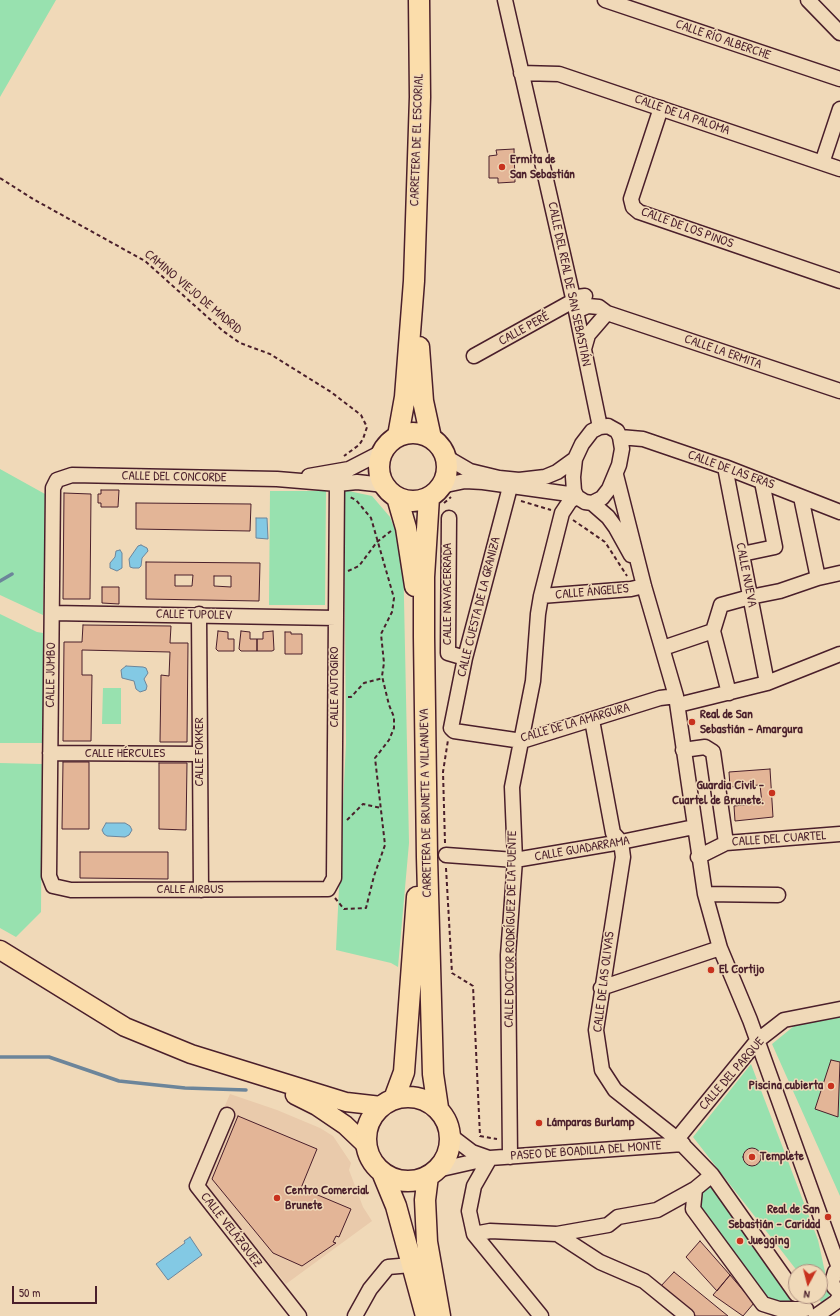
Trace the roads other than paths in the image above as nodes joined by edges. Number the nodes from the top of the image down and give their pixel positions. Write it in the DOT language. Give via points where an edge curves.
graph roads {
  1 [pos="405,0"];
  2 [pos="419,0"];
  3 [pos="505,0"];
  4 [pos="605,0"];
  5 [pos="808,0"];
  6 [pos="840,33"];
  7 [pos="522,73"];
  8 [pos="840,79"];
  9 [pos="661,108"];
  10 [pos="840,109"];
  11 [pos="822,163"];
  12 [pos="840,169"];
  13 [pos="415,216"];
  14 [pos="414,281"];
  15 [pos="840,281"];
  16 [pos="578,306"];
  17 [pos="603,310"];
  18 [pos="584,350"];
  19 [pos="474,356"];
  20 [pos="840,391"];
  21 [pos="600,427"];
  22 [pos="398,436"];
  23 [pos="620,437"];
  24 [pos="432,438"];
  25 [pos="382,452"];
  26 [pos="446,458"];
  27 [pos="575,459"];
  28 [pos="725,467"];
  29 [pos="72,475"];
  30 [pos="616,475"];
  31 [pos="277,479"];
  32 [pos="762,482"];
  33 [pos="337,486"];
  34 [pos="390,491"];
  35 [pos="509,492"];
  36 [pos="576,496"];
  37 [pos="801,496"];
  38 [pos="443,500"];
  39 [pos="592,504"];
  40 [pos="839,515"];
  41 [pos="742,554"];
  42 [pos="840,573"];
  43 [pos="818,578"];
  44 [pos="643,582"];
  45 [pos="541,596"];
  46 [pos="750,597"];
  47 [pos="52,613"];
  48 [pos="199,614"];
  49 [pos="336,618"];
  50 [pos="713,631"];
  51 [pos="663,648"];
  52 [pos="840,654"];
  53 [pos="465,658"];
  54 [pos="767,683"];
  55 [pos="729,693"];
  56 [pos="677,700"];
  57 [pos="592,720"];
  58 [pos="451,728"];
  59 [pos="522,741"];
  60 [pos="684,750"];
  61 [pos="50,753"];
  62 [pos="200,754"];
  63 [pos="694,827"];
  64 [pos="840,834"];
  65 [pos="621,842"];
  66 [pos="726,843"];
  67 [pos="446,855"];
  68 [pos="698,857"];
  69 [pos="515,860"];
  70 [pos="53,886"];
  71 [pos="328,889"];
  72 [pos="201,890"];
  73 [pos="705,894"];
  74 [pos="778,895"];
  75 [pos="720,948"];
  76 [pos="0,950"];
  77 [pos="601,988"];
  78 [pos="840,1009"];
  79 [pos="757,1041"];
  80 [pos="240,1068"];
  81 [pos="388,1103"];
  82 [pos="438,1108"];
  83 [pos="227,1115"];
  84 [pos="450,1136"];
  85 [pos="680,1141"];
  86 [pos="366,1145"];
  87 [pos="490,1158"];
  88 [pos="510,1158"];
  89 [pos="382,1172"];
  90 [pos="432,1173"];
  91 [pos="712,1175"];
  92 [pos="695,1188"];
  93 [pos="474,1234"];
  94 [pos="557,1234"];
  95 [pos="411,1265"];
  96 [pos="840,1268"];
  97 [pos="788,1282"];
  98 [pos="840,1293"];
  99 [pos="840,1296"];
  100 [pos="804,1304"];
  101 [pos="812,1314"];
  102 [pos="299,1316"];
  103 [pos="354,1316"];
  104 [pos="426,1316"];
  105 [pos="440,1316"];
  106 [pos="541,1316"];
  107 [pos="687,1316"];
  1 -- 13 [label="highway" via="409,147"];
  2 -- 13 [label="highway, CARRETERA DE EL ESCORIAL" via="420,97"];
  3 -- 7 [label="street, CALLE DEL REAL DE SAN SEBASTIÁN"];
  4 -- 8 [label="street, CALLE RÍO ALBERCHE"];
  5 -- 6 [label="street"];
  7 -- 9 [label="street, CALLE DE LA PALOMA" via="559,74"];
  7 -- 16 [label="street, CALLE DEL REAL DE SAN SEBASTIÁN" via="568,278"];
  9 -- 11 [label="street, CALLE DE LA PALOMA"];
  9 -- 15 [label="street, CALLE DE LOS PINOS" via="631,199 633,207 638,212"];
  10 -- 11 [label="street"];
  11 -- 12 [label="street, CALLE DE LA PALOMA"];
  13 -- 14 [label="highway, CARRETERA DE EL ESCORIAL"];
  14 -- 22 [label="highway, CARRETERA DE EL ESCORIAL" via="405,397"];
  14 -- 24 [label="highway, CARRETERA DE EL ESCORIAL" via="423,401"];
  16 -- 17 [label="street, CALLE LA ERMITA"];
  16 -- 18 [label="street, CALLE DEL REAL DE SAN SEBASTIÁN"];
  16 -- 19 [label="street, CALLE PERÉ"];
  17 -- 18 [label="street" via="588,335"];
  17 -- 20 [label="street, CALLE LA ERMITA"];
  18 -- 21 [label="street, CALLE DEL REAL DE SAN SEBASTIÁN"];
  21 -- 23 [label="street" via="608,426 617,431"];
  21 -- 27 [label="street" via="587,437"];
  22 -- 24 [label="highway" via="415,433"];
  22 -- 25 [label="highway" via="389,442"];
  23 -- 28 [label="street, CALLE DE LAS ERAS" via="643,439"];
  23 -- 30 [label="street" via="622,449"];
  24 -- 26 [label="highway"];
  25 -- 31 [label="street, CALLE DEL CONCORDE" via="349,469"];
  25 -- 34 [label="highway" via="379,474"];
  26 -- 27 [label="street" via="470,470 499,478 519,480 557,472"];
  26 -- 38 [label="highway"];
  27 -- 36 [label="street" via="573,477"];
  28 -- 32 [label="street, CALLE DE LAS ERAS"];
  28 -- 41 [label="street, CALLE NUEVA"];
  29 -- 31 [label="street, CALLE DEL CONCORDE"];
  29 -- 47 [label="street, CALLE JUMBO" via="57,480 53,488"];
  30 -- 39 [label="street" via="602,498"];
  30 -- 44 [label="street"];
  31 -- 33 [label="street, CALLE DEL CONCORDE"];
  32 -- 37 [label="street, CALLE DE LAS ERAS"];
  32 -- 41 [label="street" via="775,547"];
  33 -- 34 [label="street, CALLE DEL CONCORDE" via="357,482"];
  33 -- 49 [label="street, CALLE AUTOGIRO"];
  34 -- 38 [label="highway" via="408,501"];
  34 -- 81 [label="highway, CARRETERA DE BRUNETE A VILLANUEVA" via="406,528 415,588 420,816 418,881 404,1072"];
  35 -- 36 [label="street"];
  35 -- 38 [label="street" via="483,482 465,481"];
  35 -- 53 [label="street, CALLE CUESTA DE LA GRANIZA"];
  36 -- 39 [label="street"];
  36 -- 45 [label="street, CALLE DOCTOR RODRÍGUEZ DE LA FUENTE" via="562,513"];
  37 -- 40 [label="street, CALLE DE LAS ERAS"];
  37 -- 43 [label="street"];
  38 -- 53 [label="street, CALLE NAVACERRADA" via="448,653"];
  38 -- 82 [label="highway, CARRETERA DE BRUNETE A VILLANUEVA" via="424,577 427,857 433,1074"];
  39 -- 44 [label="street" via="608,517 616,528"];
  41 -- 46 [label="street, CALLE NUEVA"];
  42 -- 43 [label="street"];
  43 -- 46 [label="street" via="780,591"];
  44 -- 45 [label="street, CALLE ÁNGELES" via="631,589"];
  44 -- 51 [label="street"];
  45 -- 59 [label="street, CALLE DOCTOR RODRÍGUEZ DE LA FUENTE" via="533,681"];
  46 -- 50 [label="street" via="721,605"];
  46 -- 54 [label="street, CALLE NUEVA"];
  47 -- 48 [label="street, CALLE TUPOLEV"];
  47 -- 61 [label="street, CALLE JUMBO"];
  48 -- 49 [label="street, CALLE TUPOLEV"];
  48 -- 62 [label="street, CALLE FOKKER"];
  49 -- 71 [label="street, CALLE AUTOGIRO" via="334,878"];
  50 -- 51 [label="street"];
  50 -- 55 [label="street"];
  51 -- 56 [label="street"];
  52 -- 54 [label="street, CALLE DE LA AMARGURA"];
  53 -- 58 [label="street, CALLE CUESTA DE LA GRANIZA"];
  54 -- 55 [label="street, CALLE DE LA AMARGURA"];
  55 -- 56 [label="street, CALLE DE LA AMARGURA"];
  56 -- 57 [label="street, CALLE DE LA AMARGURA" via="660,698"];
  56 -- 60 [label="street"];
  57 -- 59 [label="street, CALLE DE LA AMARGURA"];
  57 -- 65 [label="street, CALLE DE LAS OLIVAS" via="613,833"];
  58 -- 59 [label="street, CALLE DE LA AMARGURA" via="454,731"];
  59 -- 69 [label="street, CALLE DOCTOR RODRÍGUEZ DE LA FUENTE" via="512,787"];
  60 -- 63 [label="street"];
  60 -- 66 [label="street" via="705,747 713,752"];
  61 -- 62 [label="street, CALLE HÉRCULES"];
  61 -- 70 [label="street, CALLE JUMBO" via="49,876"];
  62 -- 72 [label="street, CALLE FOKKER"];
  63 -- 65 [label="street, CALLE GUADARRAMA"];
  63 -- 68 [label="street"];
  64 -- 66 [label="street, CALLE DEL CUARTEL"];
  65 -- 69 [label="street, CALLE GUADARRAMA"];
  65 -- 77 [label="street, CALLE DE LAS OLIVAS" via="623,857"];
  66 -- 68 [label="street, CALLE DEL CUARTEL"];
  67 -- 69 [label="street, CALLE GUADARRAMA"];
  68 -- 73 [label="street"];
  69 -- 88 [label="street, CALLE DOCTOR RODRÍGUEZ DE LA FUENTE" via="508,955"];
  70 -- 72 [label="street, CALLE AIRBUS" via="71,890"];
  71 -- 72 [label="street, CALLE AIRBUS"];
  73 -- 74 [label="street"];
  73 -- 75 [label="street"];
  75 -- 77 [label="street"];
  75 -- 79 [label="street"];
  76 -- 80 [label="main road" via="125,1027 191,1054"];
  77 -- 85 [label="street, CALLE DE LAS OLIVAS" via="596,1030 602,1070 615,1090"];
  78 -- 79 [label="street, CALLE DEL PARQUE" via="784,1020"];
  79 -- 85 [label="street, CALLE DEL PARQUE"];
  79 -- 96 [label="street"];
  80 -- 81 [label="main road" via="346,1102"];
  80 -- 86 [label="main road" via="317,1106 345,1124"];
  81 -- 82 [label="highway" via="410,1097 425,1100"];
  81 -- 86 [label="highway" via="369,1124"];
  82 -- 84 [label="highway" via="444,1116"];
  83 -- 102 [label="street, CALLE VELÁZQUEZ" via="197,1186"];
  84 -- 87 [label="street, PASEO DE BOADILLA DEL MONTE" via="472,1152"];
  84 -- 90 [label="highway" via="448,1154"];
  85 -- 88 [label="street, PASEO DE BOADILLA DEL MONTE"];
  85 -- 91 [label="street, CALLE DE LAS OLIVAS"];
  86 -- 89 [label="highway" via="369,1155"];
  87 -- 88 [label="street, PASEO DE BOADILLA DEL MONTE"];
  87 -- 90 [label="street, PASEO DE BOADILLA DEL MONTE"];
  87 -- 93 [label="street" via="474,1186 469,1211"];
  89 -- 90 [label="highway" via="397,1179 412,1181"];
  89 -- 95 [label="highway" via="396,1206"];
  90 -- 105 [label="highway" via="425,1200 427,1242"];
  91 -- 92 [label="street"];
  91 -- 97 [label="street, CALLE DE LAS OLIVAS"];
  92 -- 94 [label="street" via="657,1210 618,1217 608,1225"];
  92 -- 101 [label="street" via="693,1209 763,1304"];
  93 -- 94 [label="street" via="490,1231"];
  93 -- 106 [label="street"];
  94 -- 107 [label="street" via="600,1262 644,1281"];
  95 -- 103 [label="street" via="388,1268 370,1289"];
  95 -- 104 [label="highway"];
  96 -- 98 [label="street" via="835,1272 832,1282"];
  99 -- 101 [label="street" via="836,1302"];
  100 -- 101 [label="street, CALLE DE LAS OLIVAS"];
}
